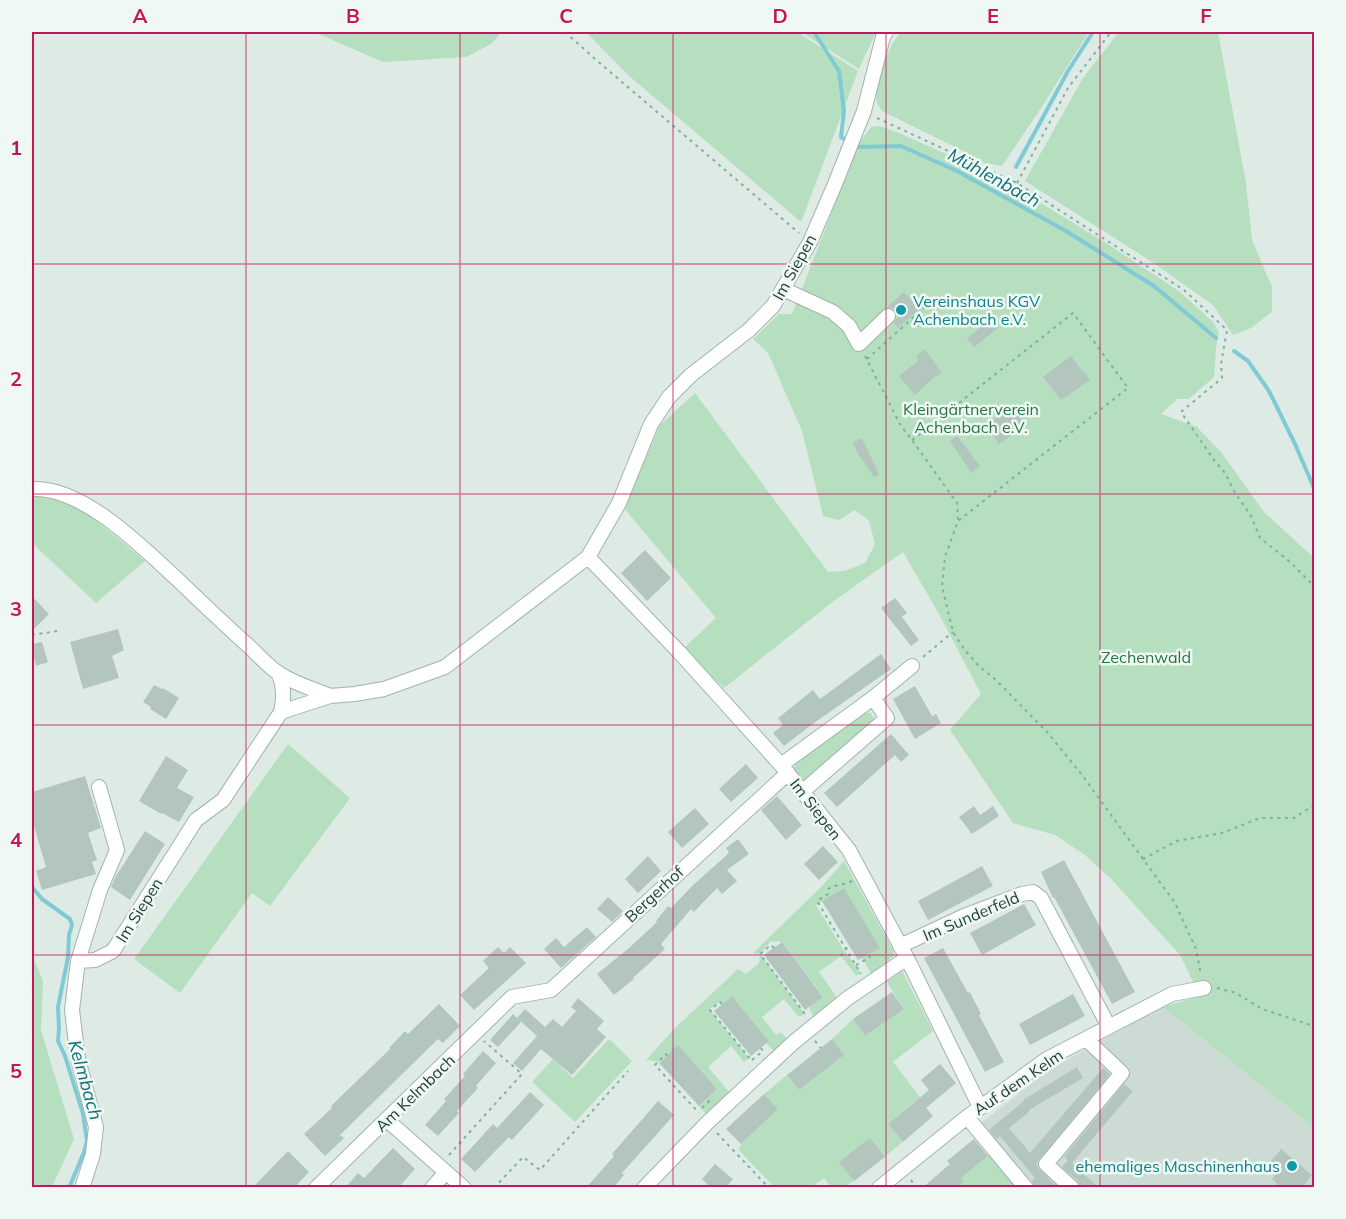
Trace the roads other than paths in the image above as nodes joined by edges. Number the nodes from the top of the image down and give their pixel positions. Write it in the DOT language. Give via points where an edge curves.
graph roads {
  1 [pos="886,32"];
  2 [pos="783,289"];
  3 [pos="888,316"];
  4 [pos="32,489"];
  5 [pos="588,556"];
  6 [pos="912,666"];
  7 [pos="279,674"];
  8 [pos="330,696"];
  9 [pos="873,698"];
  10 [pos="281,712"];
  11 [pos="784,769"];
  12 [pos="99,787"];
  13 [pos="802,792"];
  14 [pos="903,952"];
  15 [pos="78,961"];
  16 [pos="1204,988"];
  17 [pos="512,997"];
  18 [pos="1109,1027"];
  19 [pos="1086,1038"];
  20 [pos="980,1107"];
  21 [pos="968,1117"];
  22 [pos="387,1120"];
  23 [pos="442,1169"];
  24 [pos="82,1188"];
  25 [pos="316,1188"];
  26 [pos="432,1188"];
  27 [pos="464,1188"];
  28 [pos="644,1188"];
  29 [pos="879,1188"];
  30 [pos="1026,1188"];
  31 [pos="1072,1188"];
  1 -- 2 [label="street, Im Siepen" via="850,146 810,242"];
  2 -- 3 [label="street" via="842,318 859,344"];
  2 -- 5 [label="street, Im Siepen" via="773,306 749,330 669,397 651,424 619,503"];
  4 -- 7 [label="street, Im Siepen" via="63,494 123,531"];
  5 -- 8 [label="street, Im Siepen" via="445,667 384,689"];
  5 -- 11 [label="street, Im Siepen"];
  6 -- 9 [label="street, Bergerhof"];
  7 -- 8 [label="street, Im Siepen"];
  7 -- 10 [label="street" via="284,687"];
  8 -- 10 [label="street, Im Siepen"];
  9 -- 11 [label="street, Bergerhof"];
  9 -- 13 [label="street" via="887,718"];
  10 -- 15 [label="street, Im Siepen" via="223,800 196,820 112,951 95,960"];
  11 -- 13 [label="street, Im Siepen"];
  11 -- 17 [label="street, Bergerhof" via="551,990"];
  12 -- 15 [label="street" via="117,850"];
  13 -- 14 [label="street, Im Siepen" via="849,850"];
  14 -- 18 [label="street, Im Sunderfeld" via="964,916 1033,892 1041,898"];
  14 -- 20 [label="street, Im Siepen"];
  14 -- 28 [label="street, Im Sunderfeld" via="762,1072 702,1117"];
  15 -- 24 [label="street" via="72,1010 78,1059 96,1127 93,1154"];
  16 -- 18 [label="street, Auf dem Kelm" via="1172,994"];
  17 -- 22 [label="street, Am Kelmbach"];
  18 -- 19 [label="street, Auf dem Kelm"];
  19 -- 20 [label="street, Auf dem Kelm" via="1047,1059"];
  19 -- 31 [label="street" via="1122,1073 1046,1164"];
  20 -- 21 [label="street, Auf dem Kelm"];
  21 -- 29 [label="street, Auf dem Kelm"];
  21 -- 30 [label="street"];
  22 -- 23 [label="street"];
  22 -- 25 [label="street, Am Kelmbach"];
  23 -- 26 [label="street"];
  23 -- 27 [label="street"];
}
